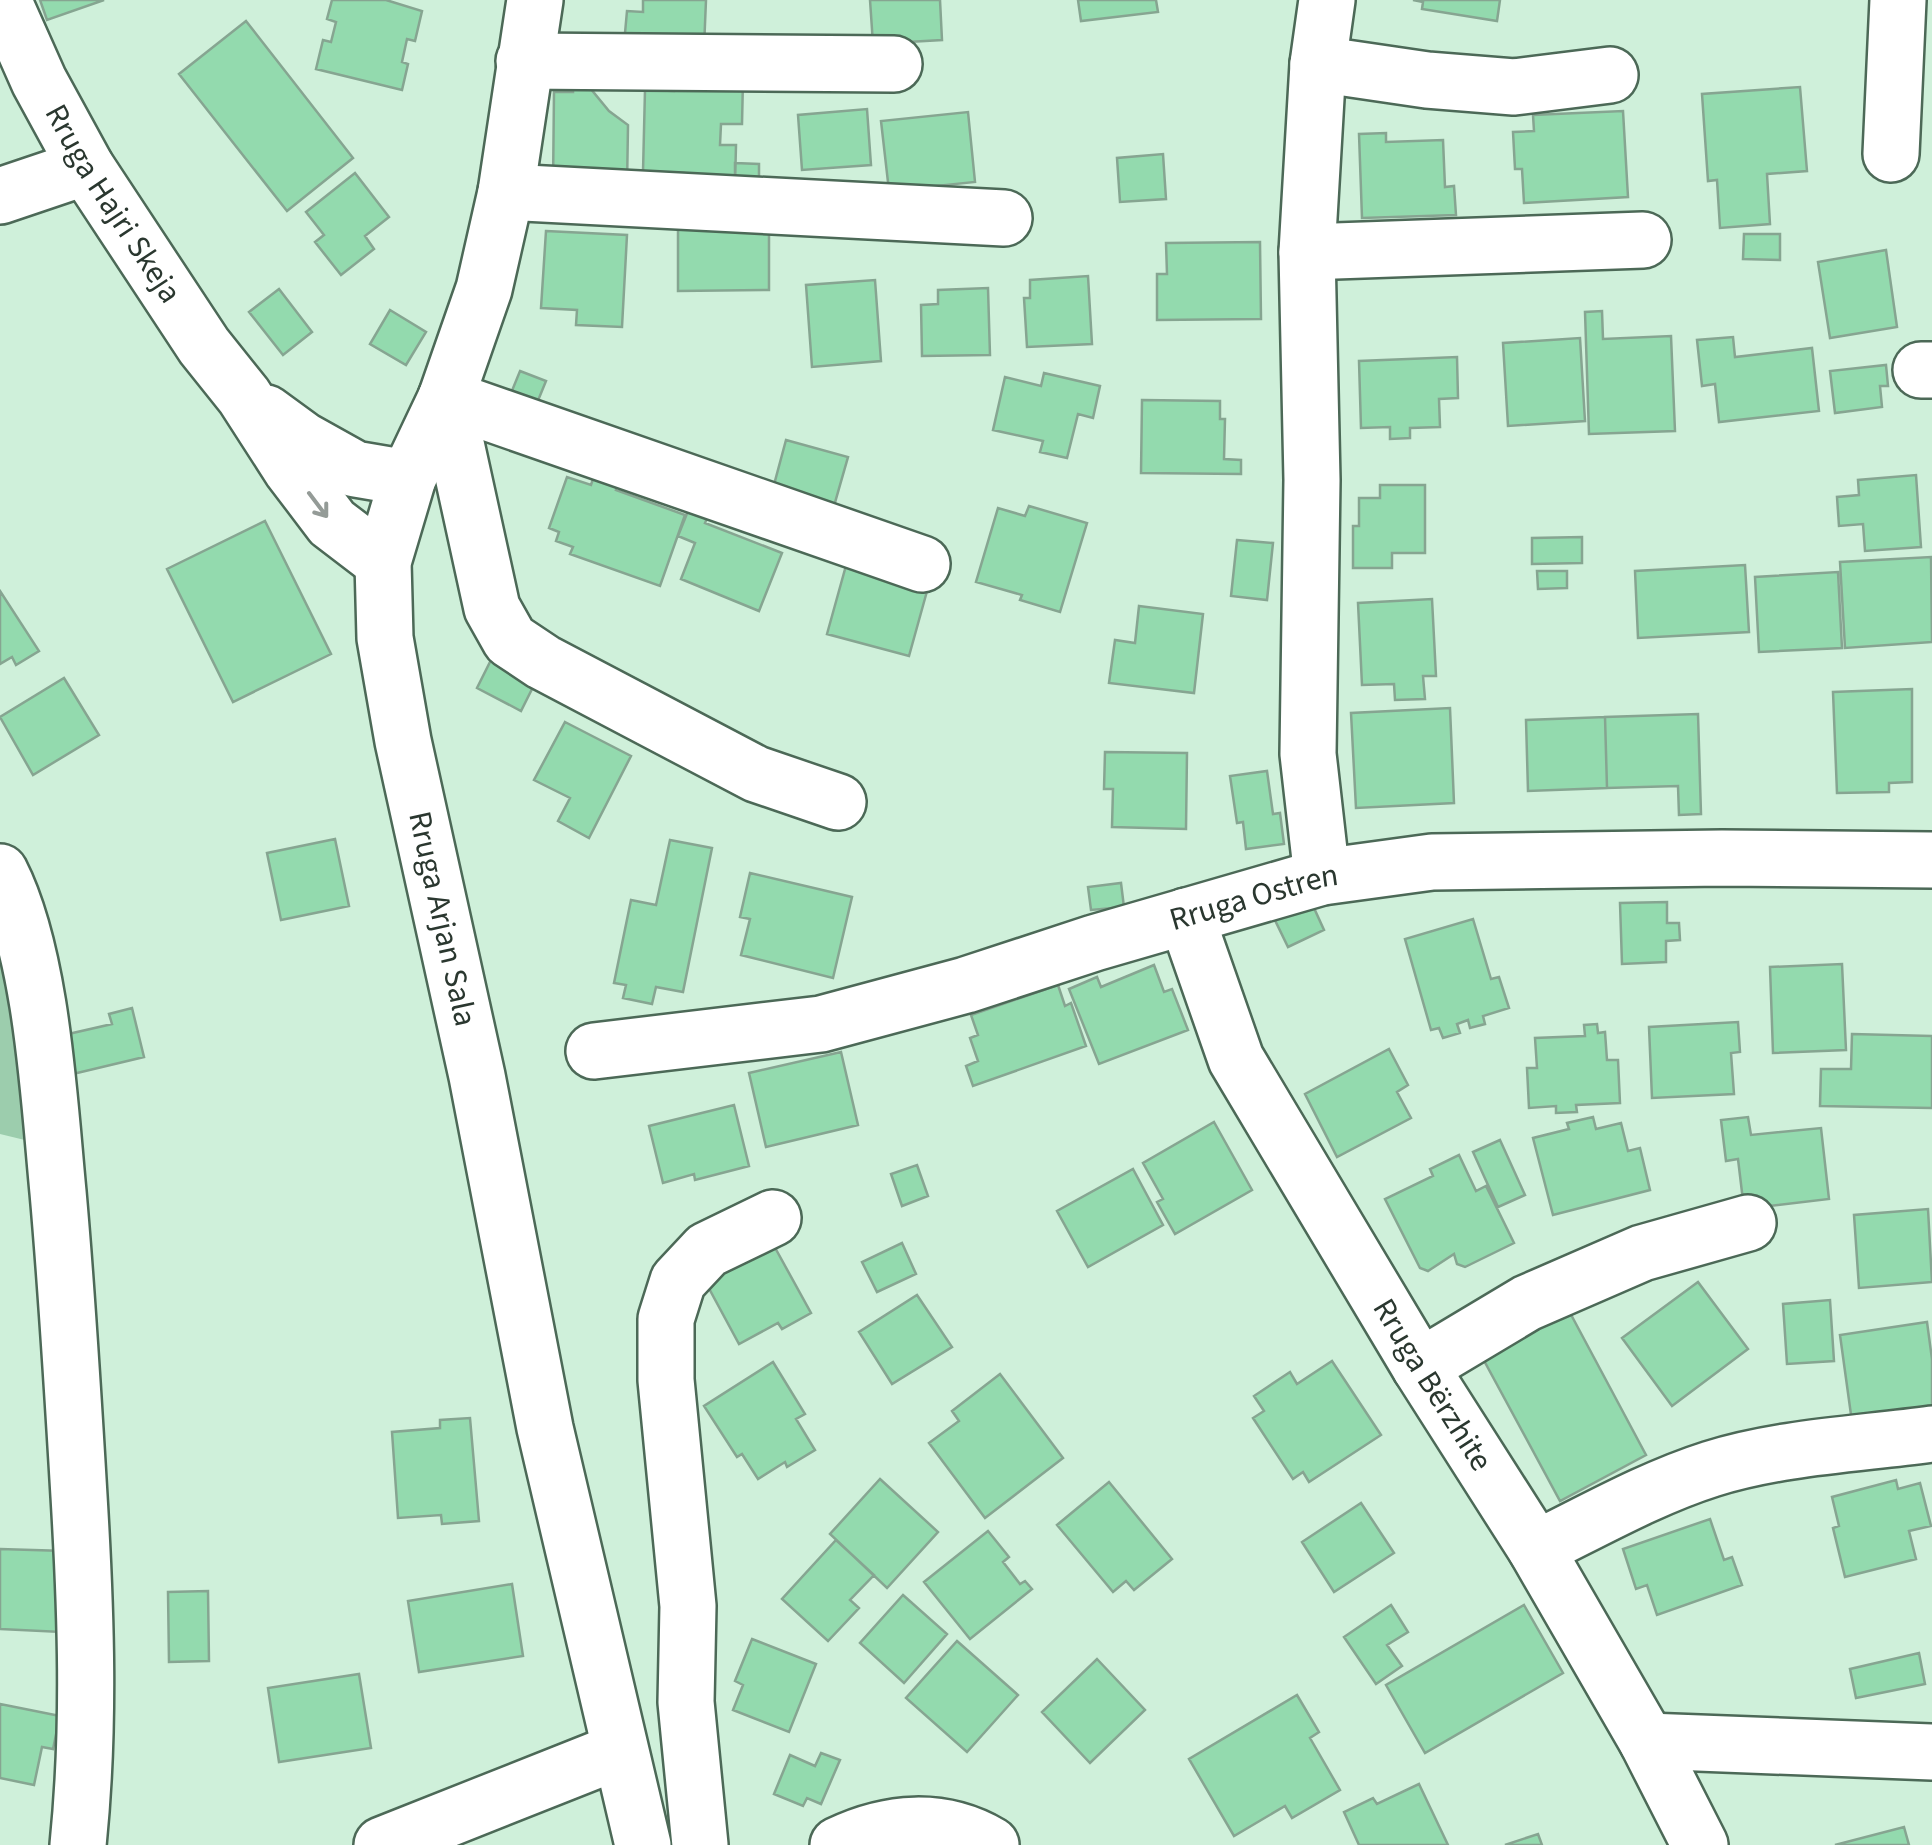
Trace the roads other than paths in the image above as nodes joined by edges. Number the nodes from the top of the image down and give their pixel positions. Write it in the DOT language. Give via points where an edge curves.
graph roads {
  1 [pos="3,0"];
  2 [pos="535,0"];
  3 [pos="1327,0"];
  4 [pos="1898,0"];
  5 [pos="524,62"];
  6 [pos="894,64"];
  7 [pos="1318,64"];
  8 [pos="1610,76"];
  9 [pos="1891,154"];
  10 [pos="86,167"];
  11 [pos="506,192"];
  12 [pos="0,196"];
  13 [pos="1004,218"];
  14 [pos="1643,240"];
  15 [pos="1308,252"];
  16 [pos="244,396"];
  17 [pos="446,398"];
  18 [pos="408,478"];
  19 [pos="382,562"];
  20 [pos="922,564"];
  21 [pos="838,802"];
  22 [pos="1932,860"];
  23 [pos="0,872"];
  24 [pos="1322,877"];
  25 [pos="1186,916"];
  26 [pos="594,1051"];
  27 [pos="773,1218"];
  28 [pos="1748,1223"];
  29 [pos="1420,1367"];
  30 [pos="1932,1434"];
  31 [pos="1536,1549"];
  32 [pos="1646,1742"];
  33 [pos="620,1751"];
  34 [pos="1932,1752"];
  35 [pos="78,1845"];
  36 [pos="382,1845"];
  37 [pos="643,1845"];
  38 [pos="700,1845"];
  39 [pos="838,1845"];
  40 [pos="991,1845"];
  41 [pos="1700,1845"];
  1 -- 10 [label="street, Rruga Hajri Skeja"];
  2 -- 5 [label="street, Rruga Arjan Sala"];
  3 -- 7 [label="street"];
  4 -- 9 [label="street"];
  5 -- 6 [label="street"];
  5 -- 11 [label="street, Rruga Arjan Sala"];
  7 -- 8 [label="street" via="1514,87"];
  7 -- 15 [label="street"];
  10 -- 12 [label="street"];
  10 -- 16 [label="street, Rruga Hajri Skeja"];
  11 -- 13 [label="street"];
  11 -- 17 [label="street, Rruga Arjan Sala" via="484,290"];
  14 -- 15 [label="street"];
  15 -- 24 [label="street" via="1308,754"];
  16 -- 18 [label="street, Rruga Hajri Skeja" via="355,469"];
  16 -- 19 [label="street, Rruga Hajri Skeja, one-way" via="332,523"];
  17 -- 18 [label="street, Rruga Arjan Sala"];
  17 -- 20 [label="street"];
  17 -- 21 [label="street" via="492,608 510,640 756,774"];
  18 -- 19 [label="street, Rruga Arjan Sala"];
  19 -- 33 [label="street, Rruga Arjan Sala" via="385,638 403,741"];
  22 -- 24 [label="street, Rruga Ostren" via="1432,862"];
  23 -- 35 [label="street" via="30,972 45,1064 69,1318 88,1697"];
  24 -- 25 [label="street, Rruga Ostren"];
  25 -- 26 [label="street, Rruga Ostren" via="821,1024"];
  25 -- 29 [label="street, Rruga Bërzhite" via="1236,1059"];
  27 -- 38 [label="street" via="707,1250 678,1281 666,1319"];
  28 -- 29 [label="street" via="1642,1253 1527,1303"];
  29 -- 31 [label="street, Rruga Bërzhite"];
  30 -- 31 [label="street" via="1711,1469"];
  31 -- 32 [label="street, Rruga Bërzhite"];
  32 -- 34 [label="street"];
  32 -- 41 [label="street, Rruga Bërzhite"];
  33 -- 36 [label="street"];
  33 -- 37 [label="street, Rruga Arjan Sala"];
  39 -- 40 [label="street" via="907,1824 938,1824"];
}
